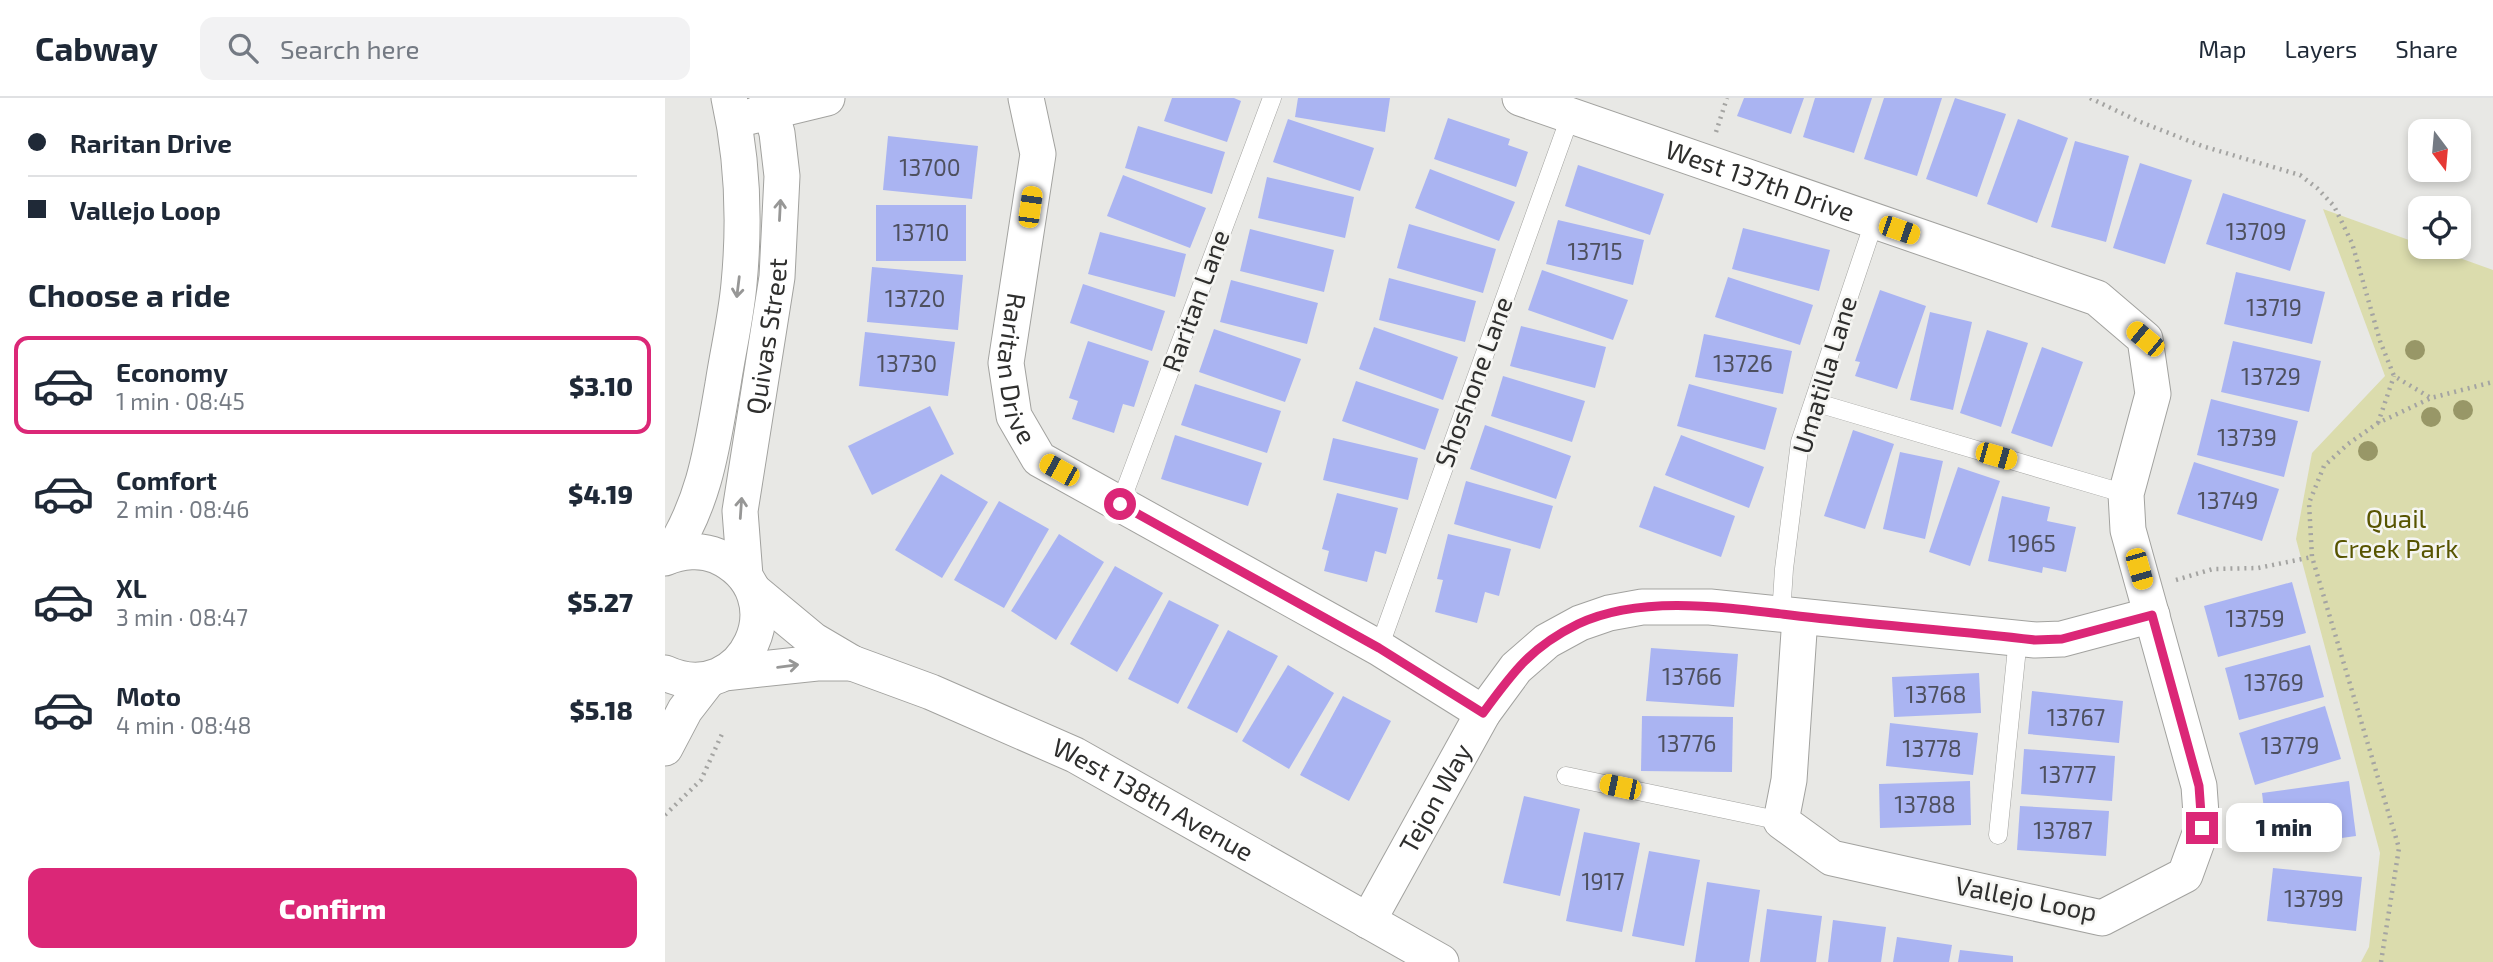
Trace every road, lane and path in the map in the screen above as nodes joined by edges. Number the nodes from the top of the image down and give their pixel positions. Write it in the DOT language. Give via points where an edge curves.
graph roads {
  1 [pos="827,98"];
  2 [pos="1026,98"];
  3 [pos="1272,98"];
  4 [pos="1520,98"];
  5 [pos="2090,98"];
  6 [pos="769,106"];
  7 [pos="731,109"];
  8 [pos="1570,117"];
  9 [pos="1874,222"];
  10 [pos="2145,339"];
  11 [pos="2394,376"];
  12 [pos="2493,382"];
  13 [pos="2431,398"];
  14 [pos="1814,402"];
  15 [pos="2378,423"];
  16 [pos="2126,494"];
  17 [pos="1120,504"];
  18 [pos="667,557"];
  19 [pos="2312,557"];
  20 [pos="750,584"];
  21 [pos="2148,601"];
  22 [pos="1790,616"];
  23 [pos="2018,638"];
  24 [pos="1379,648"];
  25 [pos="852,663"];
  26 [pos="665,673"];
  27 [pos="717,676"];
  28 [pos="1483,713"];
  29 [pos="722,734"];
  30 [pos="665,748"];
  31 [pos="1566,776"];
  32 [pos="665,815"];
  33 [pos="1781,821"];
  34 [pos="1998,835"];
  35 [pos="1368,921"];
  36 [pos="1441,962"];
  37 [pos="2381,962"];
  1 -- 6 [label="street"];
  2 -- 17 [label="street, Raritan Drive" via="1038,154 1006,363 1014,416 1039,459"];
  3 -- 17 [label="lane, Raritan Lane"];
  4 -- 8 [label="street, West 137th Drive"];
  5 -- 11 [label="path" via="2203,146 2300,175 2317,188 2334,206 2352,243"];
  6 -- 7 [label="street"];
  20 -- 6 [label="street, Quivas Street, one-way" via="740,511 777,277 782,176"];
  7 -- 18 [label="street, Quivas Street, one-way" via="741,165 739,286 699,498"];
  8 -- 9 [label="street, West 137th Drive"];
  8 -- 24 [label="lane, Shoshone Lane"];
  9 -- 10 [label="street, West 137th Drive" via="2097,298"];
  9 -- 14 [label="lane, Umatilla Lane"];
  10 -- 16 [label="street, Vallejo Loop" via="2153,394"];
  11 -- 13 [label="path"];
  11 -- 15 [label="path"];
  12 -- 13 [label="path"];
  13 -- 15 [label="path"];
  14 -- 16 [label="lane"];
  14 -- 22 [label="lane, Umatilla Lane" via="1800,442 1784,569"];
  15 -- 19 [label="path" via="2324,466 2309,503"];
  16 -- 21 [label="street, Vallejo Loop" via="2128,530"];
  17 -- 24 [label="street, Raritan Drive"];
  18 -- 20 [label="street, West 138th Avenue" via="689,551 711,554 730,562"];
  19 -- 21 [label="path" via="2257,568 2213,569"];
  19 -- 37 [label="path" via="2399,848"];
  20 -- 25 [label="street, West 138th Avenue" via="813,640"];
  20 -- 27 [label="street, Quivas Street" via="758,629 739,662"];
  21 -- 23 [label="street, Tejon Way" via="2062,639"];
  21 -- 33 [label="street, Vallejo Loop" via="2199,786 2202,828 2185,875 2102,918 1832,858"];
  22 -- 23 [label="street, Tejon Way"];
  22 -- 28 [label="street, Tejon Way" via="1710,607 1642,607 1609,613 1547,641 1516,668"];
  22 -- 33 [label="street" via="1789,780"];
  23 -- 34 [label="lane"];
  24 -- 28 [label="street, Raritan Drive"];
  27 -- 25 [label="street, West 138th Avenue, one-way"];
  25 -- 35 [label="street, West 138th Avenue" via="1075,755"];
  26 -- 27 [label="street, West 138th Avenue" via="691,681"];
  27 -- 30 [label="street, Quivas Street" via="680,718"];
  28 -- 35 [label="street, Tejon Way"];
  29 -- 32 [label="path" via="701,780"];
  31 -- 33 [label="lane"];
  35 -- 36 [label="street, West 138th Avenue"];
}
